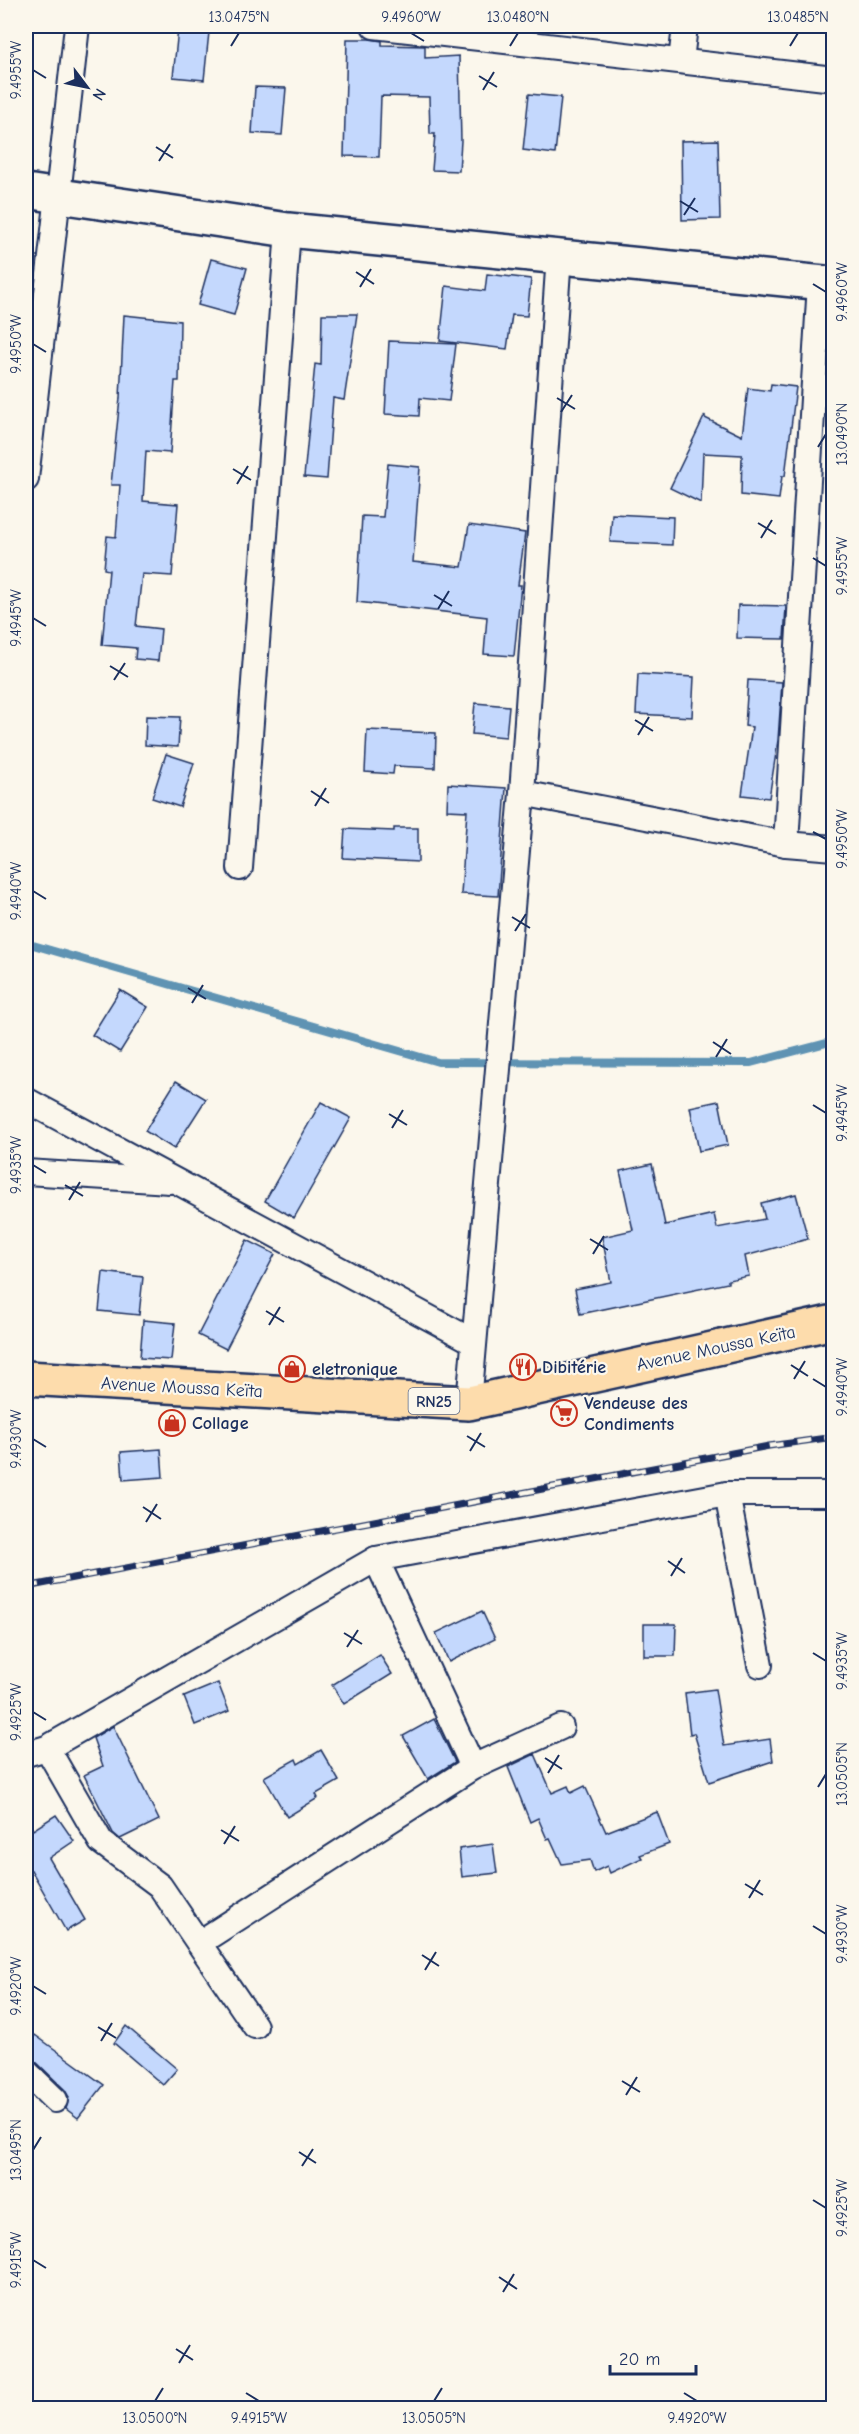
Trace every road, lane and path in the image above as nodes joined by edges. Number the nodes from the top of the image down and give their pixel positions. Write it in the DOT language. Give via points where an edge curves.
graph roads {
  1 [pos="77,26"];
  2 [pos="374,26"];
  3 [pos="685,26"];
  4 [pos="681,61"];
  5 [pos="834,79"];
  6 [pos="26,190"];
  7 [pos="58,194"];
  8 [pos="288,230"];
  9 [pos="559,255"];
  10 [pos="827,284"];
  11 [pos="26,479"];
  12 [pos="522,793"];
  13 [pos="786,844"];
  14 [pos="834,848"];
  15 [pos="240,868"];
  16 [pos="26,1100"];
  17 [pos="26,1172"];
  18 [pos="177,1181"];
  19 [pos="834,1322"];
  20 [pos="474,1341"];
  21 [pos="26,1378"];
  22 [pos="469,1403"];
  23 [pos="727,1494"];
  24 [pos="834,1494"];
  25 [pos="376,1559"];
  26 [pos="760,1665"];
  27 [pos="561,1727"];
  28 [pos="36,1751"];
  29 [pos="473,1767"];
  30 [pos="199,1943"];
  31 [pos="255,2026"];
  32 [pos="26,2072"];
  33 [pos="55,2100"];
  1 -- 7 [label="street"];
  2 -- 4 [label="street"];
  3 -- 4 [label="street"];
  4 -- 5 [label="street"];
  6 -- 7 [label="street"];
  7 -- 8 [label="street"];
  7 -- 11 [label="street"];
  8 -- 9 [label="street"];
  8 -- 15 [label="street"];
  9 -- 10 [label="street"];
  9 -- 12 [label="street"];
  10 -- 13 [label="street"];
  12 -- 13 [label="street"];
  12 -- 20 [label="street"];
  13 -- 14 [label="street"];
  16 -- 18 [label="street"];
  17 -- 18 [label="street"];
  18 -- 20 [label="street"];
  19 -- 22 [label="main road, Avenue Moussa Keïta / RN25"];
  20 -- 22 [label="street"];
  21 -- 22 [label="main road, Avenue Moussa Keïta / RN25"];
  23 -- 24 [label="street"];
  23 -- 25 [label="street"];
  23 -- 26 [label="street"];
  25 -- 28 [label="street"];
  25 -- 29 [label="street"];
  27 -- 29 [label="street"];
  28 -- 30 [label="street" via="101,1842 160,1886"];
  29 -- 30 [label="street"];
  30 -- 31 [label="street"];
  32 -- 33 [label="street"];
}
